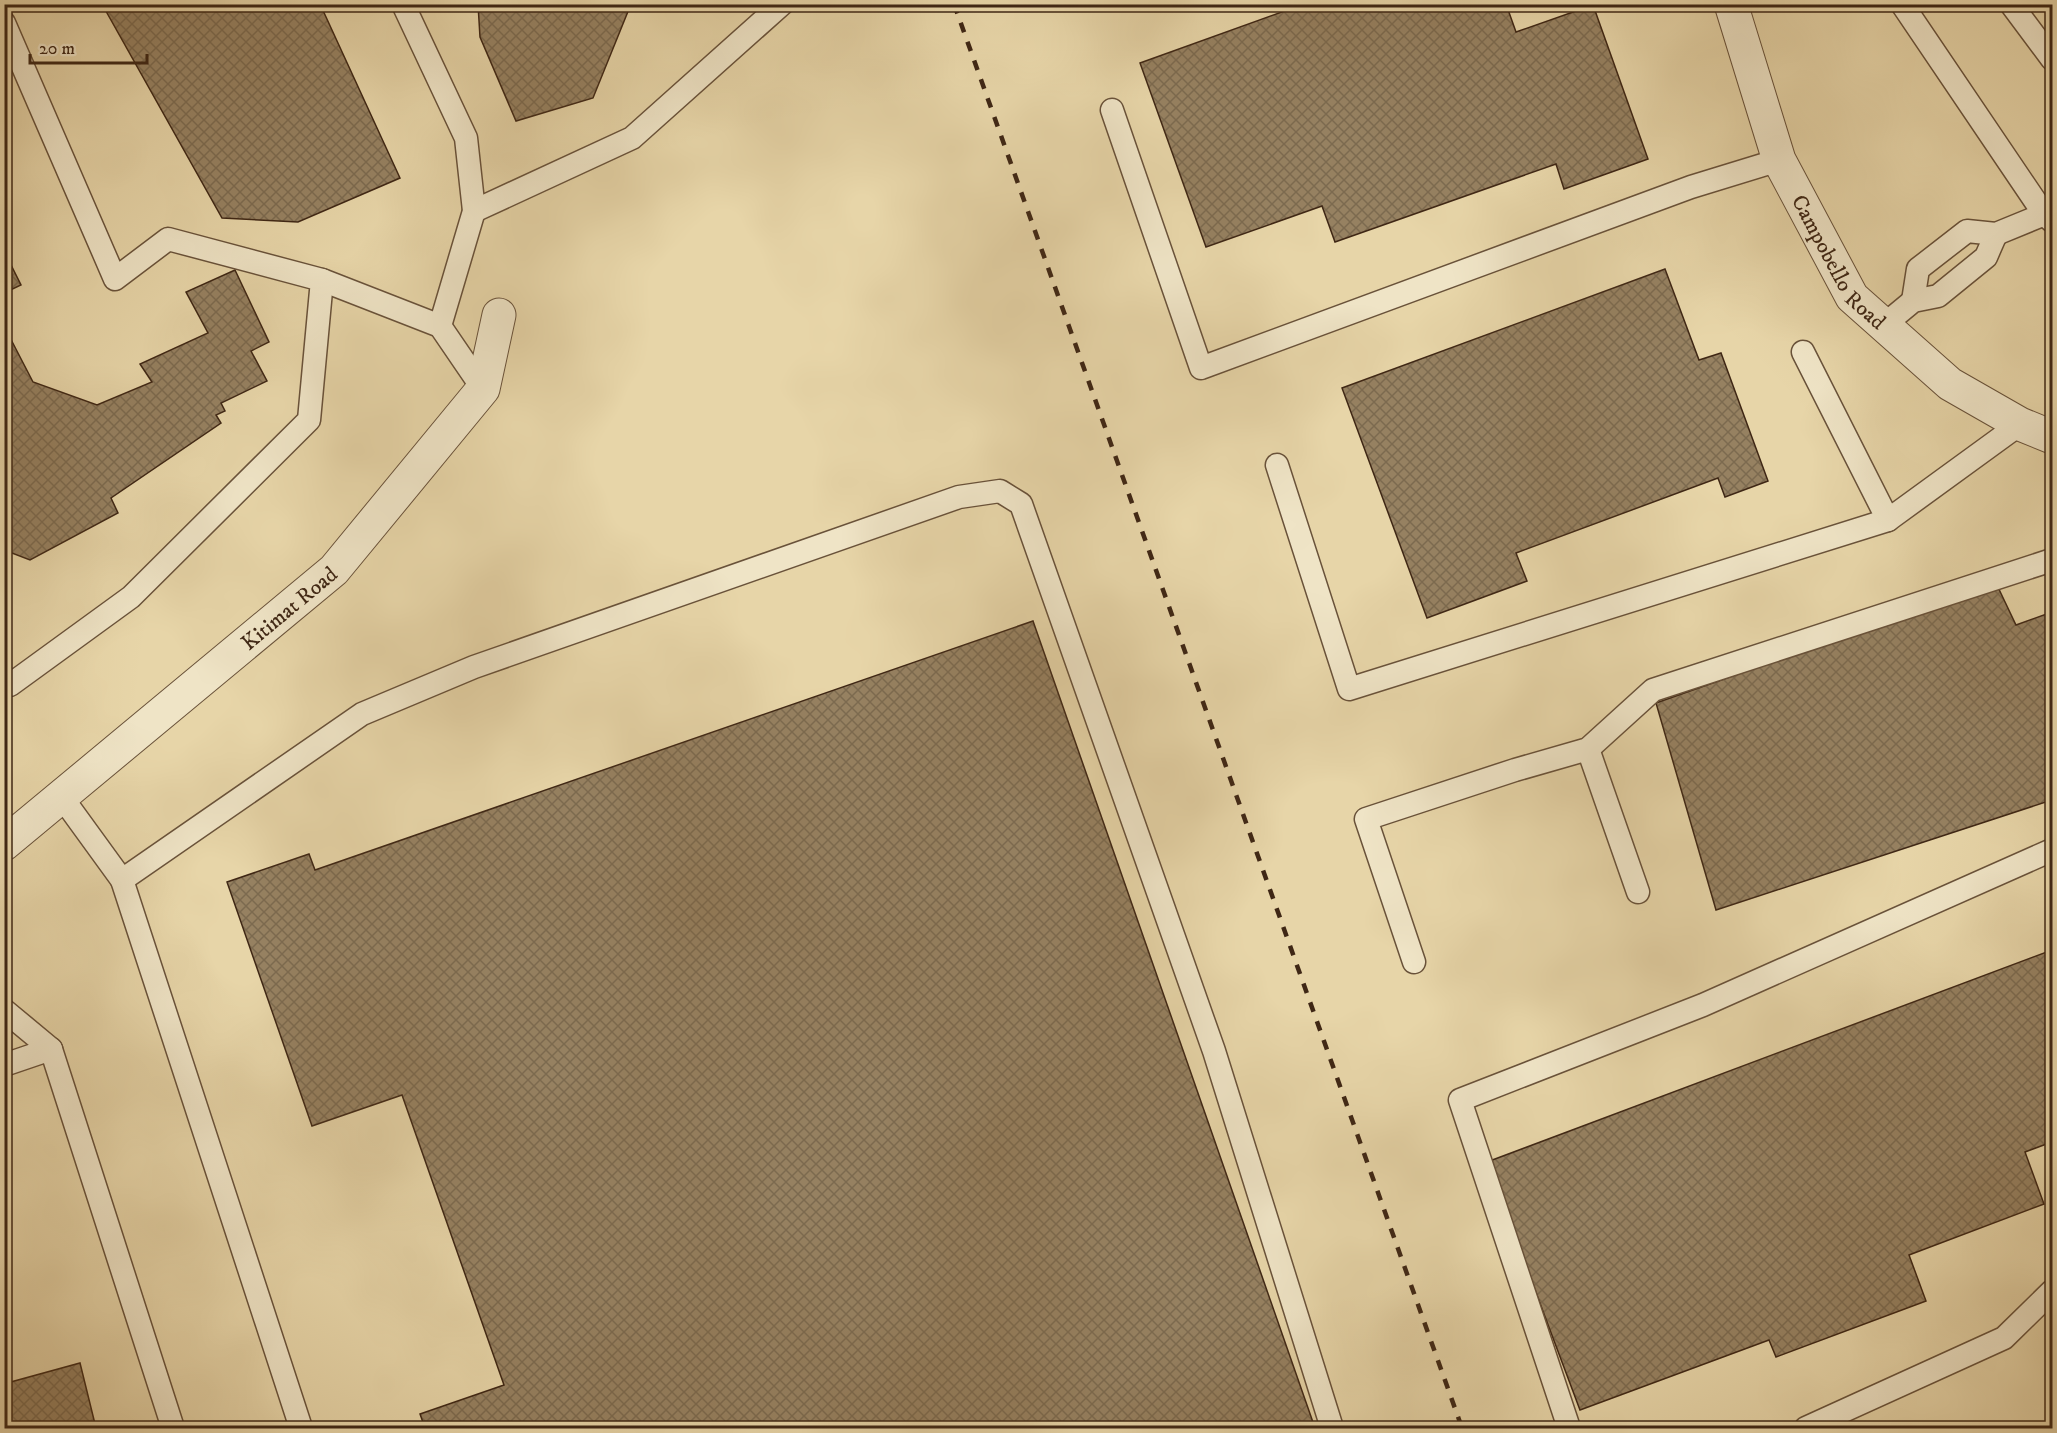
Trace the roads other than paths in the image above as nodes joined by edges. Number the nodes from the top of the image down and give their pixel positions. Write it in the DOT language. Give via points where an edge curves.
graph roads {
  1 [pos="404,4"];
  2 [pos="782,4"];
  3 [pos="1731,4"];
  4 [pos="1902,4"];
  5 [pos="2011,4"];
  6 [pos="4,23"];
  7 [pos="2052,59"];
  8 [pos="1112,110"];
  9 [pos="1779,160"];
  10 [pos="474,212"];
  11 [pos="2050,215"];
  12 [pos="1996,234"];
  13 [pos="322,280"];
  14 [pos="1913,302"];
  15 [pos="499,315"];
  16 [pos="1884,325"];
  17 [pos="440,326"];
  18 [pos="1803,352"];
  19 [pos="483,389"];
  20 [pos="2020,424"];
  21 [pos="2052,437"];
  22 [pos="1278,465"];
  23 [pos="1888,520"];
  24 [pos="2052,560"];
  25 [pos="10,685"];
  26 [pos="1587,749"];
  27 [pos="61,796"];
  28 [pos="4,844"];
  29 [pos="2052,850"];
  30 [pos="122,880"];
  31 [pos="1638,892"];
  32 [pos="1414,962"];
  33 [pos="4,1010"];
  34 [pos="51,1049"];
  35 [pos="4,1065"];
  36 [pos="2052,1291"];
  37 [pos="173,1428"];
  38 [pos="301,1428"];
  39 [pos="1332,1428"];
  40 [pos="1569,1428"];
  41 [pos="1806,1428"];
  1 -- 10 [label="lane" via="466,138"];
  2 -- 10 [label="lane" via="632,138"];
  3 -- 9 [label="street, Campobello Road"];
  4 -- 11 [label="lane"];
  5 -- 7 [label="lane"];
  6 -- 13 [label="lane" via="115,279 168,239"];
  8 -- 9 [label="lane" via="1201,368 1680,191"];
  9 -- 16 [label="street, Campobello Road" via="1852,297"];
  10 -- 17 [label="lane"];
  11 -- 12 [label="lane"];
  12 -- 14 [label="lane" via="1986,257 1938,296"];
  12 -- 14 [label="lane" via="1967,231 1918,269"];
  13 -- 17 [label="lane"];
  13 -- 25 [label="lane" via="309,420 132,597"];
  14 -- 16 [label="lane"];
  15 -- 19 [label="street, Kitimat Road"];
  16 -- 20 [label="street, Campobello Road" via="1950,384"];
  17 -- 19 [label="lane"];
  18 -- 23 [label="lane"];
  19 -- 27 [label="street, Kitimat Road" via="334,570"];
  20 -- 21 [label="street, Campobello Road"];
  20 -- 23 [label="lane"];
  22 -- 23 [label="lane" via="1349,689"];
  24 -- 26 [label="lane" via="1653,690"];
  26 -- 31 [label="lane"];
  26 -- 32 [label="lane" via="1366,819"];
  27 -- 28 [label="street, Kitimat Road"];
  27 -- 30 [label="lane"];
  29 -- 40 [label="lane" via="1703,1005 1460,1100"];
  30 -- 38 [label="lane"];
  30 -- 39 [label="lane" via="362,714 474,667 958,497 1000,491 1021,504 1029,526 1214,1051"];
  33 -- 34 [label="lane"];
  34 -- 35 [label="lane"];
  34 -- 37 [label="lane"];
  36 -- 41 [label="lane" via="2004,1338"];
}
